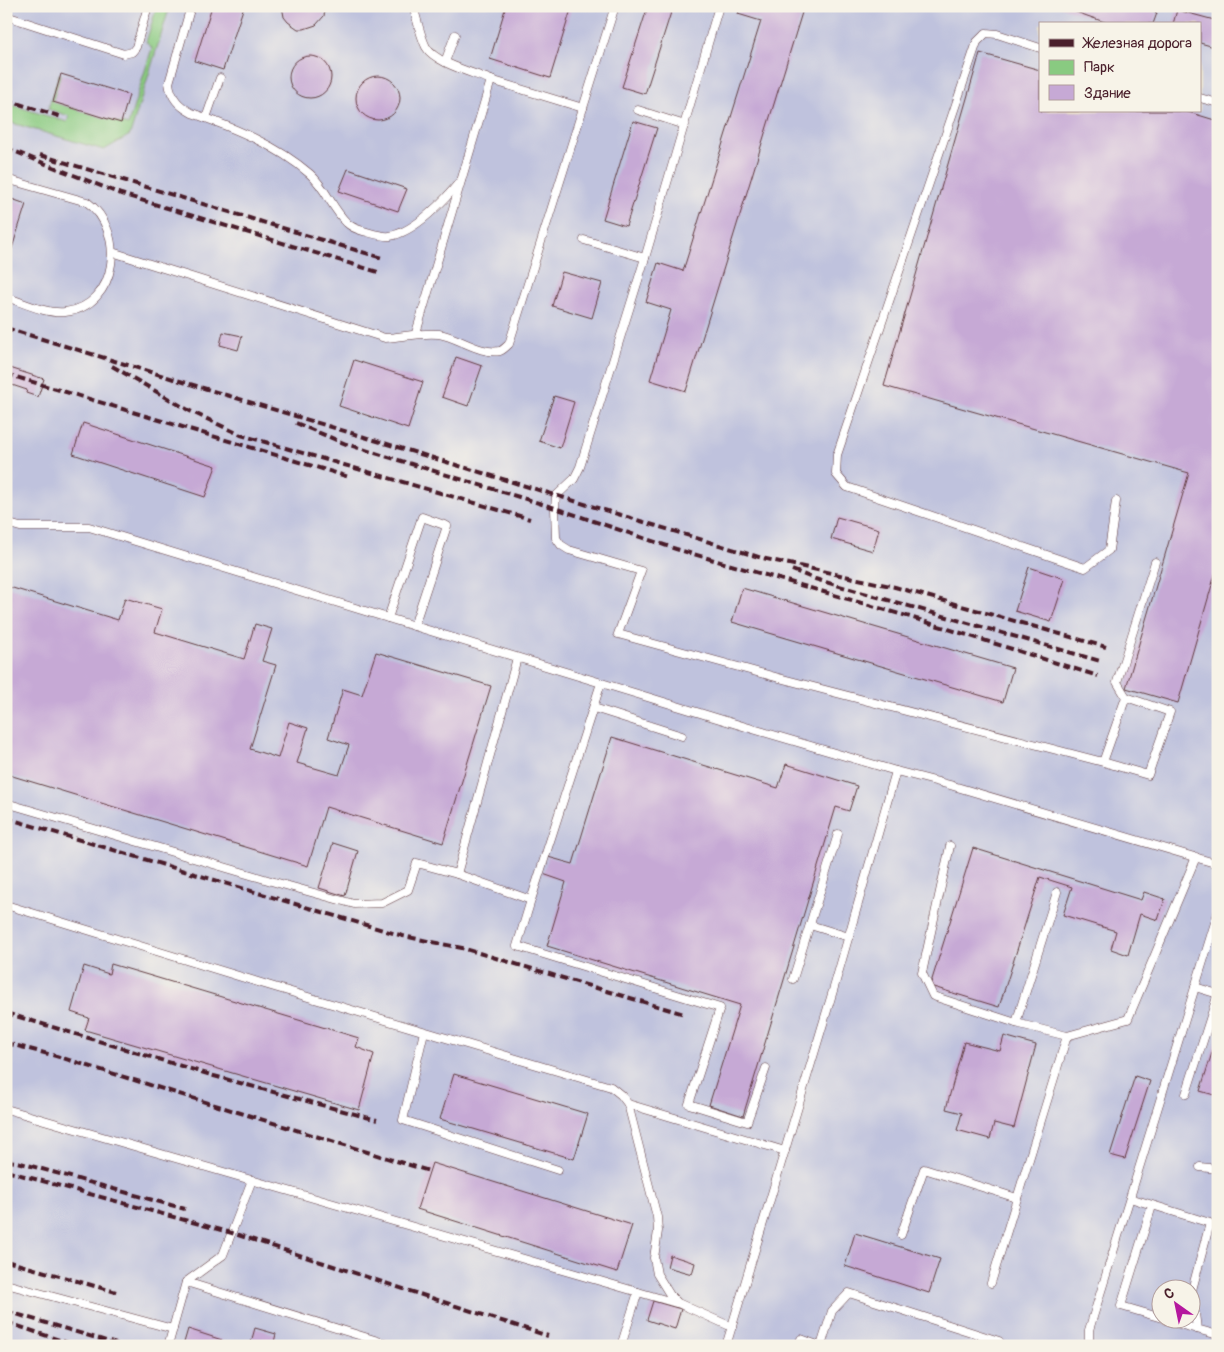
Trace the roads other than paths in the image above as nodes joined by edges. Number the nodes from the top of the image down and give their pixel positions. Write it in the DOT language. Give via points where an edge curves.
graph roads {
  1 [pos="148,6"];
  2 [pos="191,6"];
  3 [pos="413,6"];
  4 [pos="615,6"];
  5 [pos="719,6"];
  6 [pos="1211,6"];
  7 [pos="1218,8"];
  8 [pos="6,16"];
  9 [pos="455,34"];
  10 [pos="1039,48"];
  11 [pos="445,62"];
  12 [pos="220,78"];
  13 [pos="491,80"];
  14 [pos="1202,99"];
  15 [pos="1218,103"];
  16 [pos="583,108"];
  17 [pos="638,110"];
  18 [pos="206,118"];
  19 [pos="684,125"];
  20 [pos="6,179"];
  21 [pos="461,180"];
  22 [pos="584,240"];
  23 [pos="112,252"];
  24 [pos="645,258"];
  25 [pos="6,297"];
  26 [pos="416,333"];
  27 [pos="1116,501"];
  28 [pos="6,523"];
  29 [pos="1156,562"];
  30 [pos="388,618"];
  31 [pos="414,626"];
  32 [pos="517,658"];
  33 [pos="601,683"];
  34 [pos="1126,697"];
  35 [pos="594,708"];
  36 [pos="682,736"];
  37 [pos="1103,762"];
  38 [pos="896,771"];
  39 [pos="6,803"];
  40 [pos="838,834"];
  41 [pos="950,846"];
  42 [pos="1196,857"];
  43 [pos="1218,864"];
  44 [pos="457,874"];
  45 [pos="1057,892"];
  46 [pos="531,900"];
  47 [pos="6,905"];
  48 [pos="1218,913"];
  49 [pos="810,925"];
  50 [pos="849,937"];
  51 [pos="793,979"];
  52 [pos="1195,987"];
  53 [pos="1218,994"];
  54 [pos="1016,1023"];
  55 [pos="424,1032"];
  56 [pos="1067,1036"];
  57 [pos="766,1068"];
  58 [pos="1186,1094"];
  59 [pos="628,1104"];
  60 [pos="6,1108"];
  61 [pos="785,1151"];
  62 [pos="1200,1167"];
  63 [pos="1218,1169"];
  64 [pos="558,1170"];
  65 [pos="252,1180"];
  66 [pos="1017,1198"];
  67 [pos="1130,1198"];
  68 [pos="1152,1206"];
  69 [pos="901,1235"];
  70 [pos="1195,1280"];
  71 [pos="186,1282"];
  72 [pos="991,1283"];
  73 [pos="6,1284"];
  74 [pos="638,1292"];
  75 [pos="678,1303"];
  76 [pos="1152,1315"];
  77 [pos="732,1327"];
  78 [pos="173,1329"];
  79 [pos="1200,1330"];
  80 [pos="1218,1335"];
  81 [pos="168,1346"];
  82 [pos="394,1346"];
  83 [pos="621,1346"];
  84 [pos="726,1346"];
  85 [pos="799,1346"];
  86 [pos="821,1346"];
  87 [pos="997,1346"];
  88 [pos="1092,1346"];
  1 -- 8 [label="lane" via="136,47 124,54"];
  2 -- 18 [label="lane" via="169,83 170,92 181,107"];
  3 -- 11 [label="lane" via="426,47 432,55"];
  4 -- 16 [label="lane"];
  5 -- 19 [label="lane"];
  6 -- 7 [label="lane"];
  9 -- 11 [label="lane"];
  10 -- 27 [label="lane" via="997,34 986,33 977,42 837,455 836,474 847,486 1085,568 1109,550"];
  11 -- 13 [label="lane"];
  12 -- 18 [label="lane"];
  13 -- 16 [label="lane"];
  13 -- 21 [label="lane"];
  14 -- 15 [label="lane"];
  16 -- 26 [label="lane" via="509,344 501,351 489,352 441,334"];
  17 -- 19 [label="lane"];
  18 -- 21 [label="lane" via="264,142 311,174 347,223 372,234 389,236 423,219"];
  19 -- 24 [label="lane"];
  20 -- 23 [label="lane" via="87,202 102,217"];
  21 -- 26 [label="lane"];
  22 -- 24 [label="lane"];
  23 -- 25 [label="lane" via="105,286 89,303 77,309 64,312 45,310"];
  23 -- 26 [label="lane" via="385,338"];
  24 -- 37 [label="lane" via="580,467 574,479 556,496 555,508 556,538 562,545 641,571 618,634"];
  28 -- 30 [label="lane" via="20,527 89,527"];
  29 -- 34 [label="lane" via="1117,682"];
  30 -- 31 [label="lane"];
  30 -- 31 [label="lane" via="422,517 447,526"];
  31 -- 32 [label="lane"];
  32 -- 33 [label="lane"];
  32 -- 44 [label="lane"];
  33 -- 35 [label="lane"];
  33 -- 38 [label="lane"];
  34 -- 37 [label="lane"];
  34 -- 37 [label="lane" via="1170,712 1148,775"];
  35 -- 36 [label="lane"];
  35 -- 46 [label="lane"];
  38 -- 42 [label="lane"];
  38 -- 50 [label="lane"];
  39 -- 44 [label="lane" via="354,904 382,903 408,890 417,862"];
  40 -- 49 [label="lane"];
  41 -- 54 [label="lane" via="922,972 933,996"];
  42 -- 43 [label="lane"];
  42 -- 56 [label="lane" via="1128,1019"];
  44 -- 46 [label="lane"];
  45 -- 54 [label="lane"];
  46 -- 57 [label="lane" via="518,946 720,1008 689,1104 747,1122"];
  47 -- 55 [label="lane"];
  48 -- 52 [label="lane"];
  49 -- 50 [label="lane"];
  49 -- 51 [label="lane"];
  50 -- 61 [label="lane"];
  52 -- 53 [label="lane"];
  52 -- 67 [label="lane"];
  53 -- 58 [label="lane"];
  54 -- 56 [label="lane"];
  55 -- 59 [label="lane" via="611,1087"];
  55 -- 64 [label="lane" via="403,1120"];
  56 -- 66 [label="lane"];
  59 -- 61 [label="lane"];
  59 -- 75 [label="lane" via="657,1217 654,1258 657,1274"];
  60 -- 65 [label="lane"];
  61 -- 77 [label="lane"];
  62 -- 63 [label="lane"];
  65 -- 71 [label="lane" via="223,1255"];
  65 -- 74 [label="lane"];
  66 -- 69 [label="lane" via="924,1169"];
  66 -- 72 [label="lane"];
  67 -- 68 [label="lane"];
  67 -- 88 [label="lane" via="1089,1330"];
  68 -- 70 [label="lane" via="1210,1223"];
  68 -- 76 [label="lane" via="1121,1306"];
  71 -- 78 [label="lane"];
  71 -- 82 [label="lane"];
  73 -- 78 [label="lane"];
  74 -- 75 [label="lane"];
  74 -- 83 [label="lane"];
  75 -- 77 [label="lane"];
  77 -- 84 [label="lane"];
  78 -- 81 [label="lane"];
  79 -- 80 [label="lane"];
  85 -- 86 [label="lane" via="801,1339"];
  86 -- 87 [label="lane" via="832,1311 849,1293 999,1341"];
}
